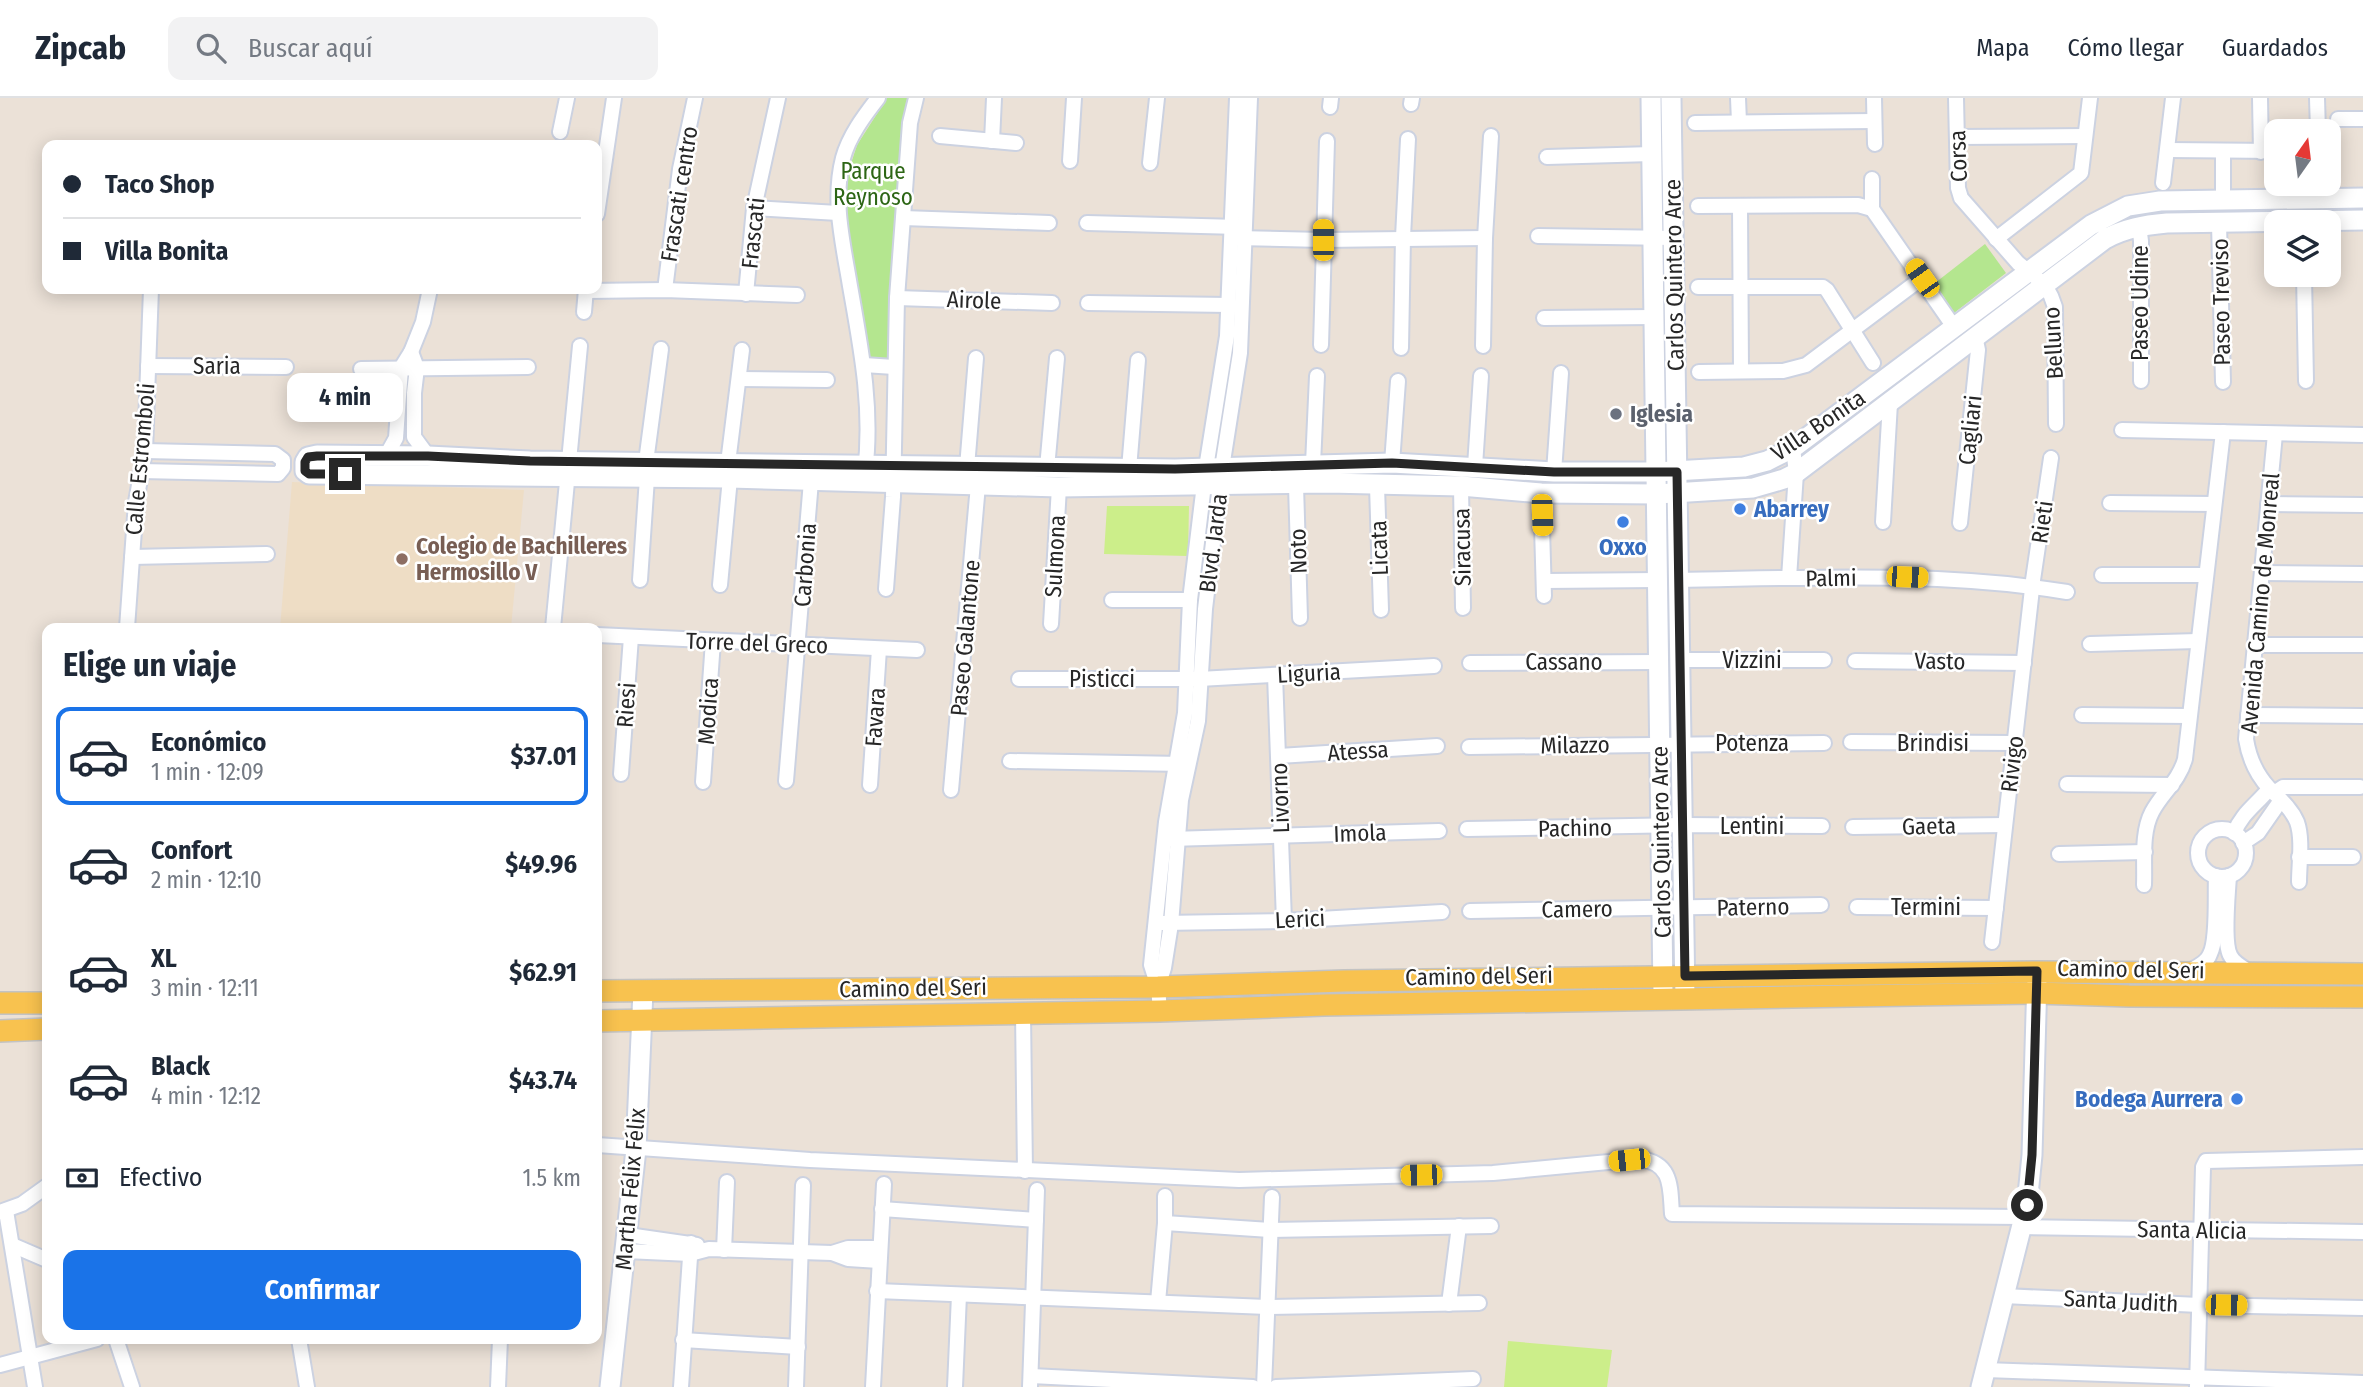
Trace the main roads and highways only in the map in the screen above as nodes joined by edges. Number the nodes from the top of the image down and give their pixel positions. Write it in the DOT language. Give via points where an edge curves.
graph roads {
  1 [pos="2363,974"];
  2 [pos="1344,981"];
  3 [pos="602,991"];
  4 [pos="2363,997"];
  5 [pos="0,1003"];
  6 [pos="42,1003"];
  7 [pos="1324,1004"];
  8 [pos="602,1021"];
  9 [pos="42,1029"];
  10 [pos="0,1031"];
  1 -- 2 [label="main road, Camino del Seri" via="2037,971"];
  2 -- 3 [label="main road, Camino del Seri"];
  2 -- 7 [label="main road"];
  4 -- 7 [label="main road, Camino del Seri" via="2036,993"];
  5 -- 6 [label="main road"];
  7 -- 8 [label="main road, Camino del Seri"];
  9 -- 10 [label="main road"];
}
